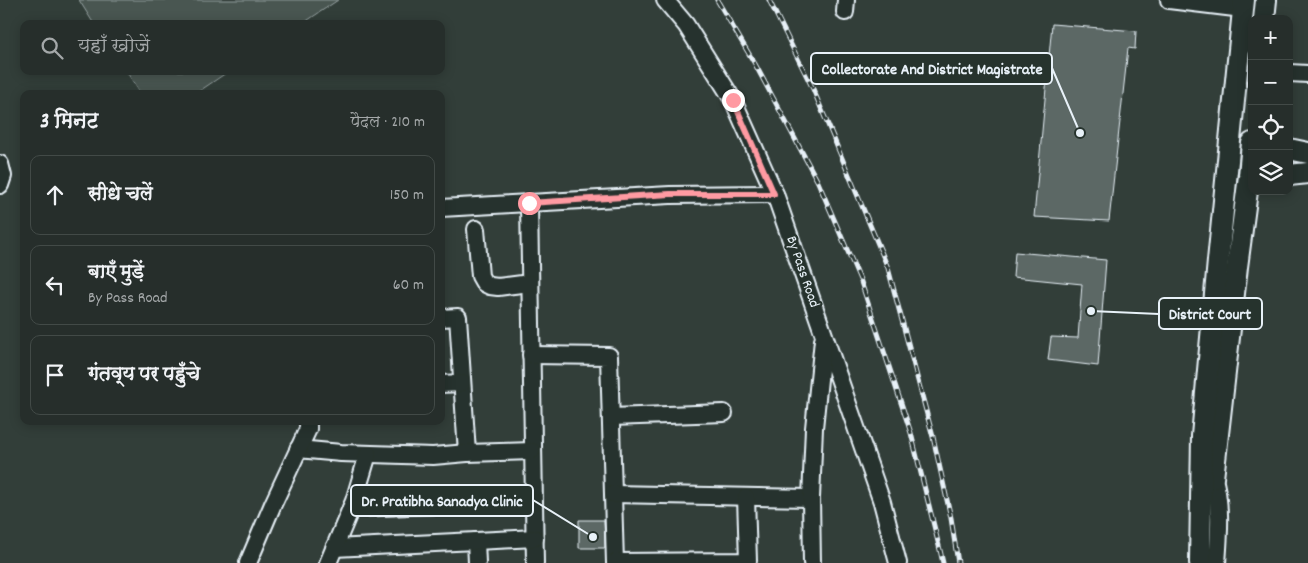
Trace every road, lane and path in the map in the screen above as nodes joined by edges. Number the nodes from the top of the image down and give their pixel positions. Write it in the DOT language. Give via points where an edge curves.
graph roads {
  1 [pos="665,0"];
  2 [pos="1169,0"];
  3 [pos="1266,0"];
  4 [pos="1244,5"];
  5 [pos="1264,15"];
  6 [pos="1293,73"];
  7 [pos="1308,74"];
  8 [pos="1230,141"];
  9 [pos="1248,143"];
  10 [pos="1293,150"];
  11 [pos="1308,152"];
  12 [pos="0,164"];
  13 [pos="1308,173"];
  14 [pos="1293,175"];
  15 [pos="1248,176"];
  16 [pos="1226,177"];
  17 [pos="0,185"];
  18 [pos="1248,190"];
  19 [pos="774,194"];
  20 [pos="529,203"];
  21 [pos="445,208"];
  22 [pos="476,229"];
  23 [pos="530,283"];
  24 [pos="445,318"];
  25 [pos="824,335"];
  26 [pos="531,355"];
  27 [pos="1217,365"];
  28 [pos="462,383"];
  29 [pos="445,384"];
  30 [pos="724,413"];
  31 [pos="611,417"];
  32 [pos="308,425"];
  33 [pos="298,449"];
  34 [pos="532,452"];
  35 [pos="467,453"];
  36 [pos="368,454"];
  37 [pos="613,494"];
  38 [pos="746,497"];
  39 [pos="811,498"];
  40 [pos="534,502"];
  41 [pos="351,508"];
  42 [pos="535,538"];
  43 [pos="476,541"];
  44 [pos="331,556"];
  45 [pos="1202,561"];
  46 [pos="615,562"];
  47 [pos="248,563"];
  48 [pos="477,563"];
  49 [pos="535,563"];
  50 [pos="812,563"];
  51 [pos="898,563"];
  1 -- 19 [label="street, By Pass Road" via="686,25 733,100"];
  2 -- 4 [label="street"];
  3 -- 5 [label="main road"];
  4 -- 8 [label="main road"];
  6 -- 7 [label="street"];
  8 -- 9 [label="main road"];
  8 -- 16 [label="main road"];
  10 -- 11 [label="main road"];
  12 -- 17 [label="street" via="3,176"];
  13 -- 14 [label="main road"];
  15 -- 16 [label="main road"];
  16 -- 27 [label="main road"];
  18 -- 27 [label="main road" via="1238,262"];
  19 -- 20 [label="street" via="670,194"];
  19 -- 25 [label="street, By Pass Road"];
  20 -- 21 [label="street"];
  20 -- 23 [label="street"];
  22 -- 23 [label="street" via="480,276 484,283 498,287"];
  23 -- 26 [label="street"];
  24 -- 28 [label="street" via="458,317"];
  25 -- 39 [label="street" via="814,428"];
  25 -- 51 [label="street, By Pass Road" via="882,502"];
  26 -- 31 [label="street" via="609,356"];
  26 -- 34 [label="street"];
  27 -- 45 [label="main road" via="1213,476"];
  27 -- 45 [label="main road" via="1202,436"];
  28 -- 29 [label="street"];
  28 -- 35 [label="street"];
  30 -- 31 [label="street"];
  31 -- 37 [label="street"];
  32 -- 33 [label="street"];
  33 -- 36 [label="street"];
  33 -- 47 [label="street"];
  34 -- 35 [label="street"];
  34 -- 40 [label="street"];
  35 -- 36 [label="street" via="433,456"];
  36 -- 41 [label="street"];
  37 -- 38 [label="street"];
  37 -- 46 [label="street"];
  38 -- 39 [label="street"];
  38 -- 46 [label="street" via="748,561"];
  39 -- 50 [label="street"];
  40 -- 41 [label="street"];
  40 -- 42 [label="street"];
  41 -- 44 [label="street"];
  42 -- 43 [label="street"];
  42 -- 49 [label="street"];
  43 -- 44 [label="street"];
  43 -- 48 [label="street"];
}
